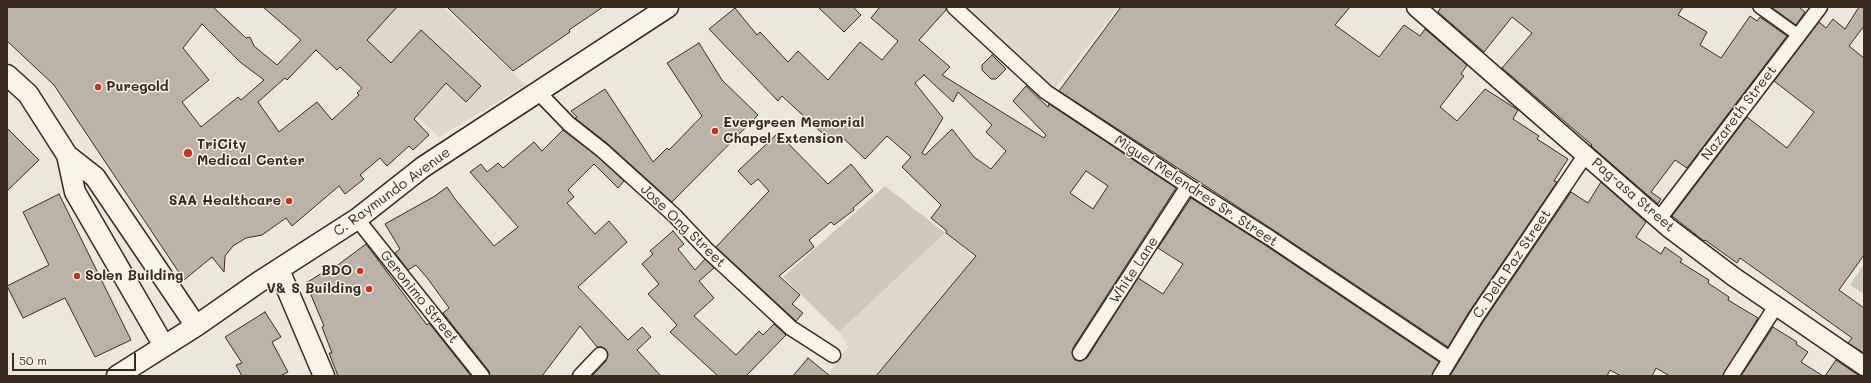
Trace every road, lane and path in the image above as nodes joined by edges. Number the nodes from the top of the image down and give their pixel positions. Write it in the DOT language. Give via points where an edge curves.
graph roads {
  1 [pos="668,7"];
  2 [pos="954,7"];
  3 [pos="1416,7"];
  4 [pos="1759,7"];
  5 [pos="1820,7"];
  6 [pos="1798,36"];
  7 [pos="7,75"];
  8 [pos="537,91"];
  9 [pos="1586,154"];
  10 [pos="68,155"];
  11 [pos="1188,186"];
  12 [pos="357,219"];
  13 [pos="1659,219"];
  14 [pos="279,270"];
  15 [pos="1776,306"];
  16 [pos="196,326"];
  17 [pos="164,346"];
  18 [pos="1080,353"];
  19 [pos="600,354"];
  20 [pos="833,355"];
  21 [pos="1450,359"];
  22 [pos="1864,366"];
  23 [pos="117,376"];
  24 [pos="324,376"];
  25 [pos="482,376"];
  26 [pos="580,376"];
  27 [pos="1440,376"];
  28 [pos="1731,376"];
  1 -- 8 [label="main road, C. Raymundo Avenue"];
  2 -- 11 [label="street, Miguel Melendres Sr. Street" via="1046,92"];
  3 -- 9 [label="street, Pag-asa Street"];
  4 -- 6 [label="street"];
  5 -- 6 [label="street, Nazareth Street"];
  6 -- 13 [label="street, Nazareth Street"];
  7 -- 10 [label="main road" via="28,94"];
  8 -- 12 [label="main road, C. Raymundo Avenue" via="423,167"];
  8 -- 20 [label="street, Jose Ong Street" via="569,124 675,216 708,251 792,328"];
  9 -- 13 [label="street, Pag-asa Street"];
  9 -- 21 [label="street, C. Dela Paz Street"];
  10 -- 16 [label="main road" via="95,177"];
  10 -- 17 [label="main road" via="75,192"];
  11 -- 18 [label="street, White Lane"];
  11 -- 21 [label="street, Miguel Melendres Sr. Street"];
  12 -- 14 [label="main road, C. Raymundo Avenue"];
  12 -- 25 [label="street, Geronimo Street"];
  13 -- 15 [label="street, Pag-asa Street"];
  14 -- 16 [label="main road, C. Raymundo Avenue"];
  14 -- 24 [label="main road"];
  15 -- 22 [label="street, Pag-asa Street"];
  15 -- 28 [label="street"];
  16 -- 17 [label="main road, C. Raymundo Avenue"];
  17 -- 23 [label="main road, C. Raymundo Avenue"];
  19 -- 26 [label="street"];
  21 -- 27 [label="street, C. Dela Paz Street"];
}
